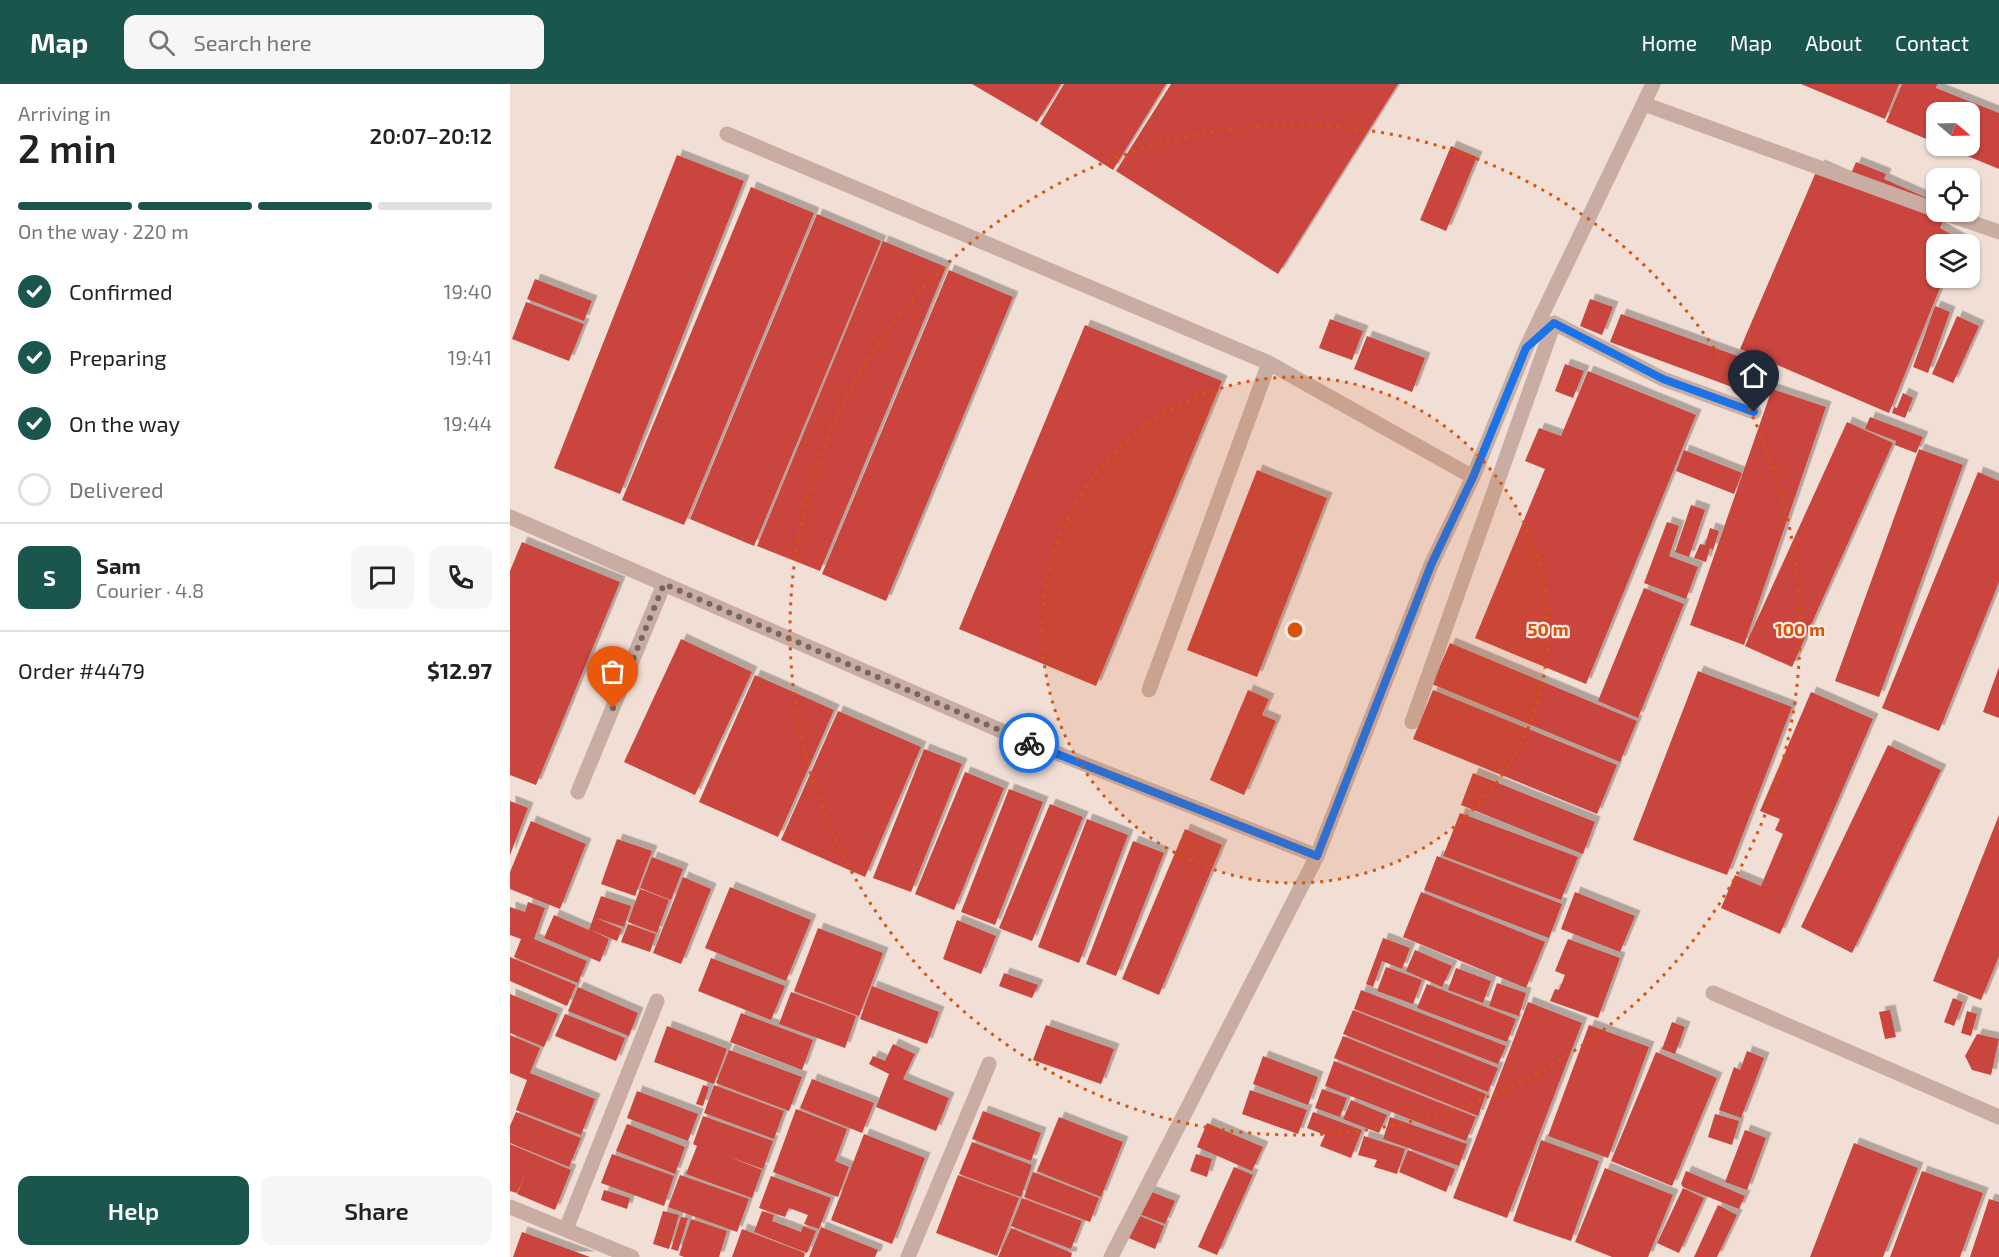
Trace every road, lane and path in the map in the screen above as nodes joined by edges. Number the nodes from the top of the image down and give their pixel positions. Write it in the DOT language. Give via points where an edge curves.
graph roads {
  1 [pos="1653,84"];
  2 [pos="1644,104"];
  3 [pos="727,134"];
  4 [pos="1926,206"];
  5 [pos="1970,222"];
  6 [pos="1999,232"];
  7 [pos="1554,323"];
  8 [pos="1526,348"];
  9 [pos="1269,363"];
  10 [pos="1754,412"];
  11 [pos="1473,477"];
  12 [pos="510,517"];
  13 [pos="664,584"];
  14 [pos="1149,690"];
  15 [pos="1412,722"];
  16 [pos="578,792"];
  17 [pos="1317,856"];
  18 [pos="1713,993"];
  19 [pos="657,1001"];
  20 [pos="989,1064"];
  21 [pos="1999,1116"];
  22 [pos="510,1207"];
  23 [pos="566,1229"];
  24 [pos="632,1257"];
  25 [pos="908,1257"];
  26 [pos="1111,1257"];
  1 -- 2 [label="street"];
  2 -- 4 [label="street"];
  2 -- 8 [label="street"];
  3 -- 9 [label="street"];
  5 -- 6 [label="street"];
  7 -- 8 [label="street"];
  7 -- 10 [label="street" via="1663,379"];
  7 -- 15 [label="street"];
  8 -- 11 [label="street"];
  9 -- 11 [label="street"];
  9 -- 14 [label="street"];
  11 -- 17 [label="street" via="1431,565"];
  12 -- 13 [label="street"];
  13 -- 16 [label="street"];
  13 -- 17 [label="street" via="1011,735"];
  17 -- 26 [label="street"];
  18 -- 21 [label="street"];
  19 -- 23 [label="street"];
  20 -- 25 [label="street"];
  22 -- 23 [label="street"];
  23 -- 24 [label="street"];
}
